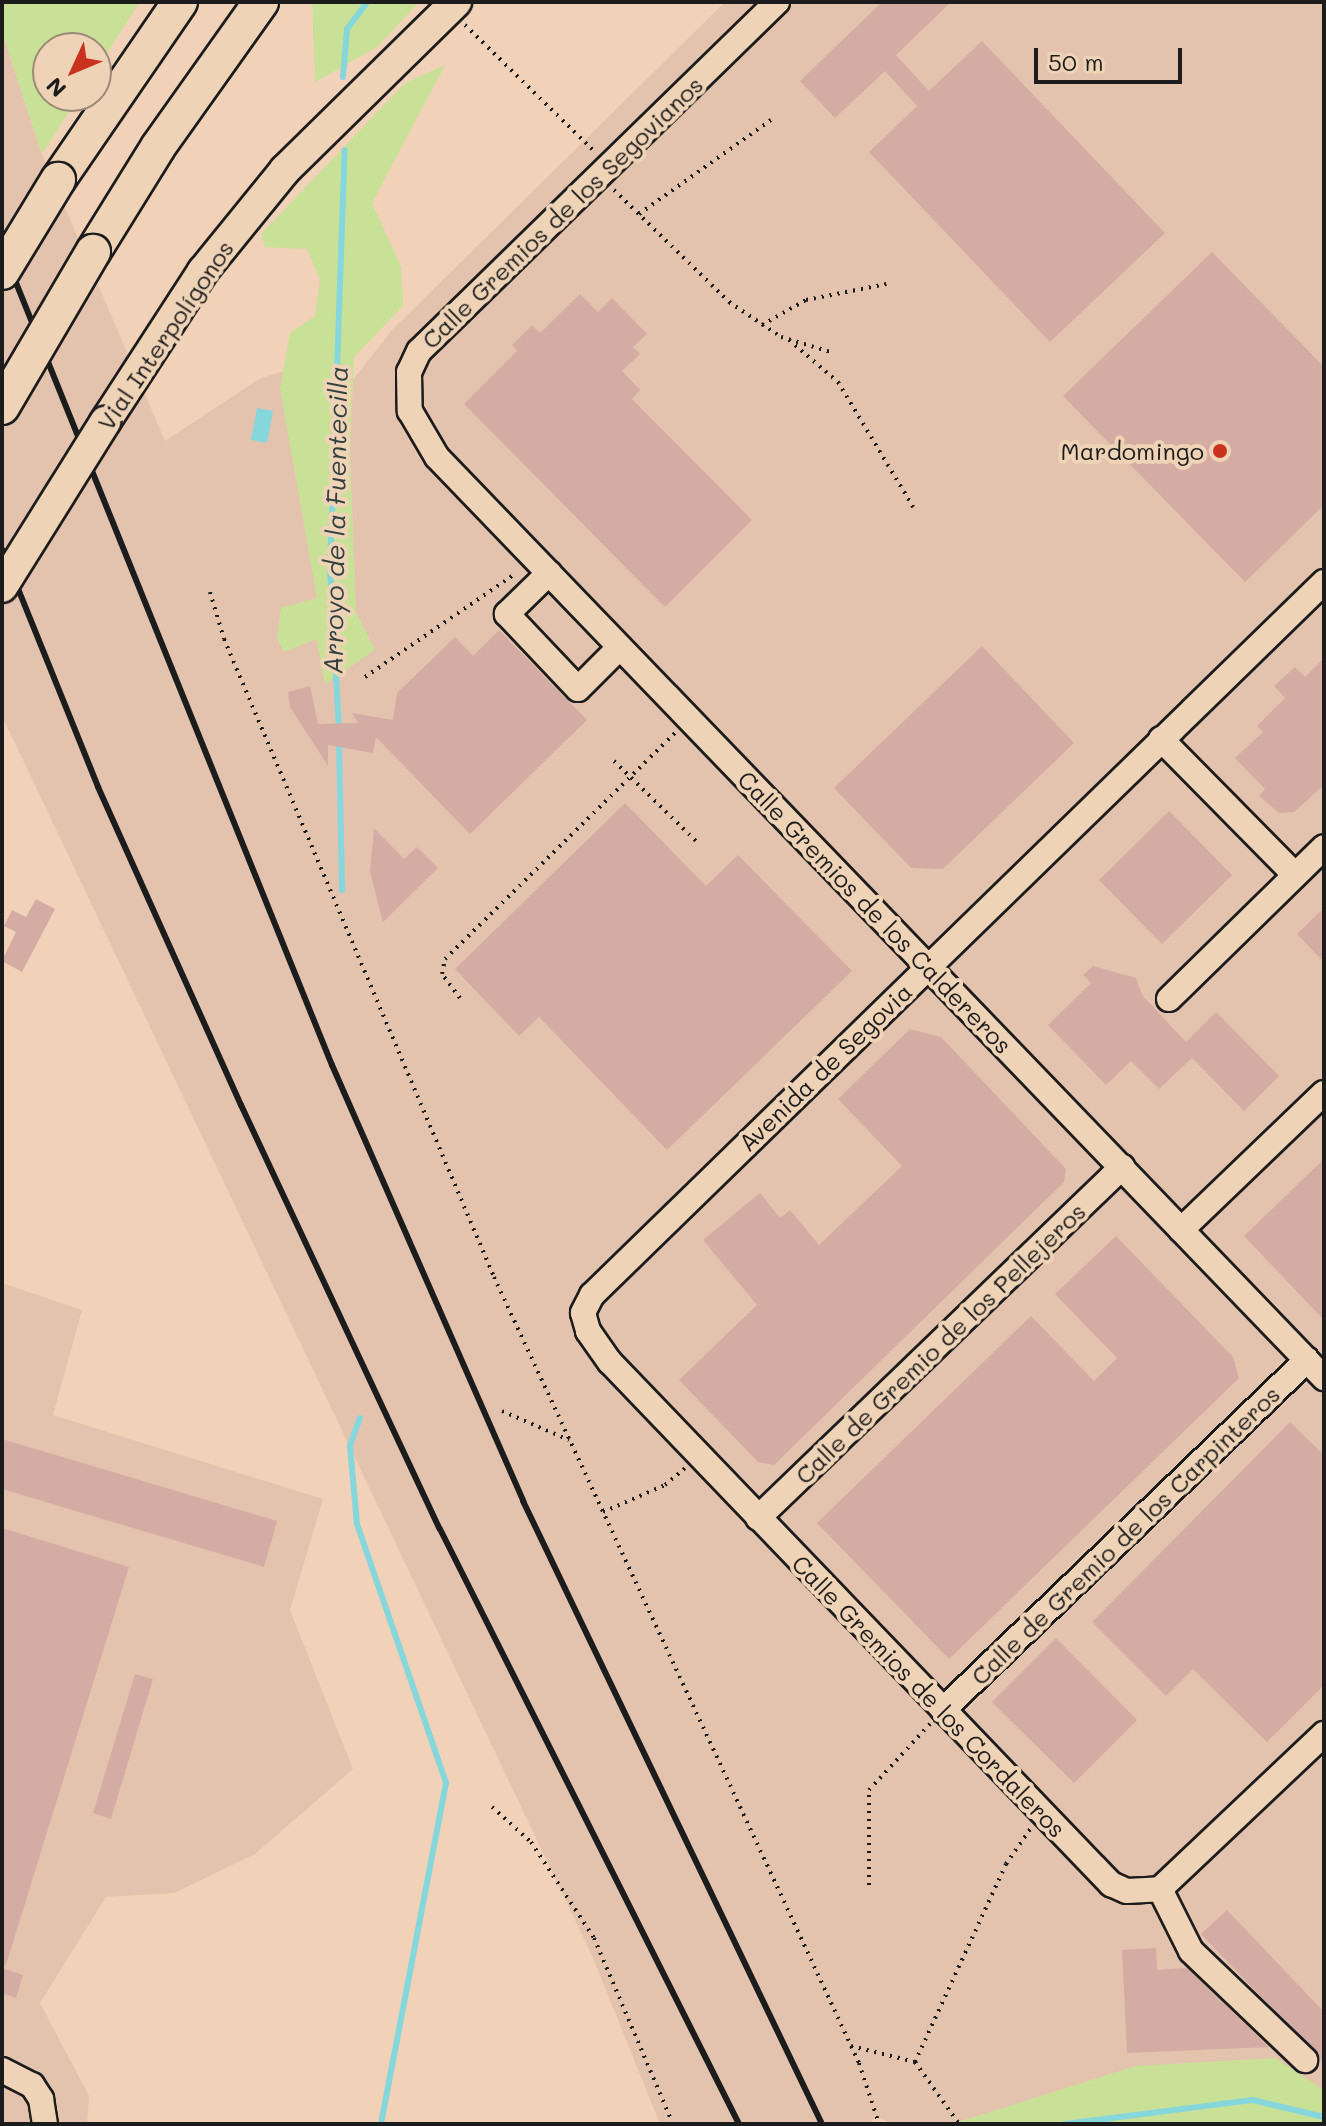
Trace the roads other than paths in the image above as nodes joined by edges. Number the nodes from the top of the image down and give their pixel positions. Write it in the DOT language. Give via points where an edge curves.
graph roads {
  1 [pos="180,2"];
  2 [pos="261,2"];
  3 [pos="777,2"];
  4 [pos="452,6"];
  5 [pos="2,272"];
  6 [pos="2,407"];
  7 [pos="427,445"];
  8 [pos="542,565"];
  9 [pos="1324,582"];
  10 [pos="2,587"];
  11 [pos="620,647"];
  12 [pos="1161,739"];
  13 [pos="1324,847"];
  14 [pos="1295,875"];
  15 [pos="928,967"];
  16 [pos="1169,999"];
  17 [pos="1324,1093"];
  18 [pos="1122,1167"];
  19 [pos="1181,1230"];
  20 [pos="592,1295"];
  21 [pos="1307,1360"];
  22 [pos="1324,1378"];
  23 [pos="758,1518"];
  24 [pos="943,1710"];
  25 [pos="1324,1734"];
  26 [pos="1160,1889"];
  27 [pos="1305,2060"];
  28 [pos="2,2070"];
  29 [pos="45,2124"];
  1 -- 5 [label="highway, bridge"];
  2 -- 6 [label="highway, bridge" via="158,147"];
  3 -- 7 [label="street, Calle Gremios de los Segovianos" via="419,351 407,392"];
  4 -- 10 [label="main road, Vial Interpolígonos, bridge" via="285,170 203,271"];
  7 -- 8 [label="street, Calle Gremios de los Caldereros"];
  8 -- 11 [label="street, Calle Gremios de los Caldereros"];
  8 -- 11 [label="street" via="507,614 578,689"];
  9 -- 12 [label="street, Avenida de Segovia"];
  11 -- 15 [label="street, Calle Gremios de los Caldereros"];
  12 -- 14 [label="street"];
  12 -- 15 [label="street, Avenida de Segovia"];
  13 -- 14 [label="street"];
  14 -- 16 [label="street"];
  15 -- 18 [label="street, Calle Gremios de los Caldereros"];
  15 -- 20 [label="street, Avenida de Segovia"];
  17 -- 19 [label="street"];
  18 -- 19 [label="street, Calle Gremios de los Caldereros"];
  18 -- 23 [label="street, Calle de Gremio de los Pellejeros"];
  19 -- 21 [label="street, Calle Gremios de los Caldereros"];
  20 -- 23 [label="street, Calle Gremios de los Cordaleros" via="583,1313 588,1331"];
  21 -- 22 [label="street, Calle Gremios de los Caldereros"];
  21 -- 24 [label="street, Calle de Gremio de los Carpinteros"];
  23 -- 24 [label="street, Calle Gremios de los Cordaleros"];
  24 -- 26 [label="street, Calle Gremios de los Cordaleros" via="1111,1884 1127,1891"];
  25 -- 26 [label="street"];
  26 -- 27 [label="street" via="1191,1951"];
  28 -- 29 [label="street" via="32,2085 41,2099"];
}
